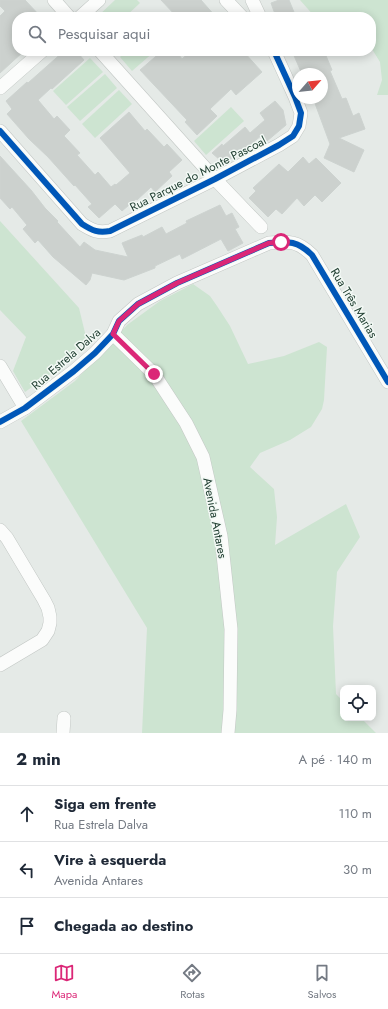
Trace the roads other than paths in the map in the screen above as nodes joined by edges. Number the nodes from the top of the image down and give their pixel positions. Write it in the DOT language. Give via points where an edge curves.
graph roads {
  1 [pos="54,0"];
  2 [pos="99,0"];
  3 [pos="226,0"];
  4 [pos="252,0"];
  5 [pos="65,12"];
  6 [pos="86,12"];
  7 [pos="237,12"];
  8 [pos="258,12"];
  9 [pos="36,56"];
  10 [pos="104,56"];
  11 [pos="276,56"];
  12 [pos="0,88"];
  13 [pos="0,131"];
  14 [pos="215,179"];
  15 [pos="261,227"];
  16 [pos="293,242"];
  17 [pos="113,334"];
  18 [pos="0,366"];
  19 [pos="388,382"];
  20 [pos="25,408"];
  21 [pos="0,422"];
  22 [pos="0,530"];
  23 [pos="0,665"];
  24 [pos="64,718"];
  25 [pos="63,733"];
  26 [pos="228,733"];
  1 -- 5 [label="street"];
  2 -- 6 [label="street"];
  3 -- 7 [label="street"];
  4 -- 8 [label="street"];
  9 -- 12 [label="street"];
  10 -- 14 [label="street"];
  11 -- 14 [label="street, Rua Parque do Monte Pascoal" via="295,97 300,113 299,126 293,136 279,145"];
  13 -- 14 [label="street, Rua Parque do Monte Pascoal" via="82,224 91,230 110,231"];
  14 -- 15 [label="street"];
  16 -- 17 [label="street, Rua Estrela Dalva" via="269,243 177,283 138,304 119,321"];
  16 -- 19 [label="street, Rua Três Marias" via="304,246 312,255"];
  17 -- 20 [label="street, Rua Estrela Dalva" via="79,366"];
  17 -- 26 [label="street, Avenida Antares" via="154,374 186,423 202,457 222,536 231,629"];
  18 -- 20 [label="street"];
  20 -- 21 [label="street, Rua Estrela Dalva"];
  22 -- 23 [label="street" via="44,600 50,623 42,640"];
  24 -- 25 [label="street"];
}
